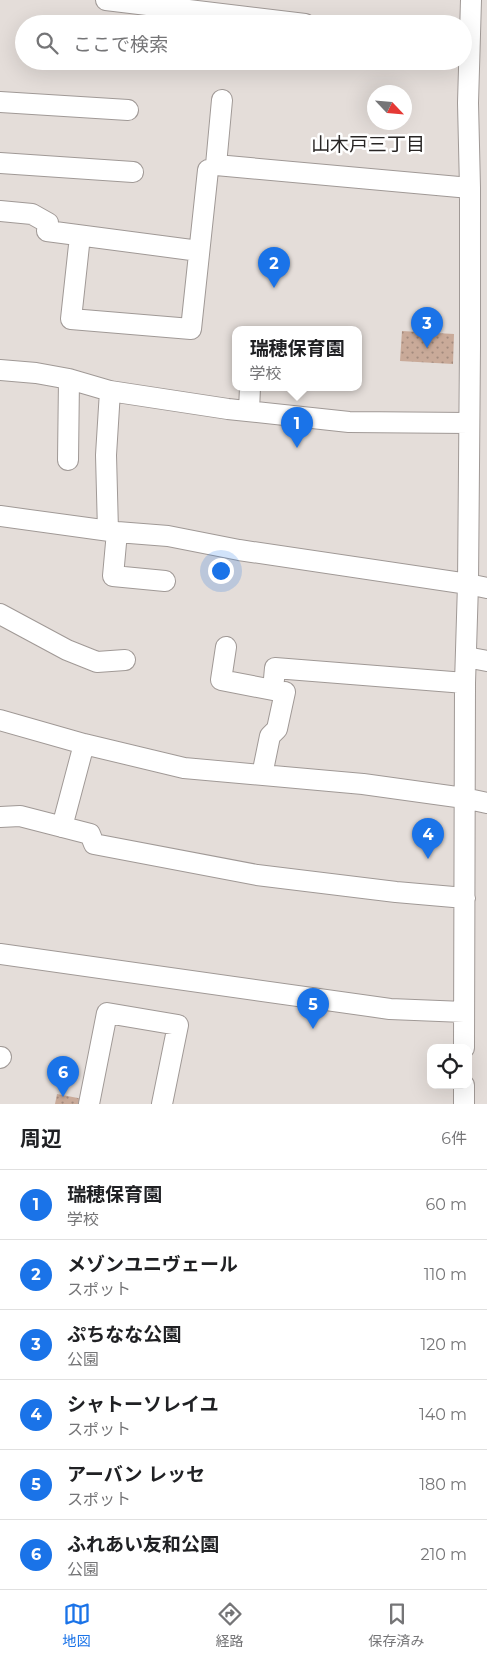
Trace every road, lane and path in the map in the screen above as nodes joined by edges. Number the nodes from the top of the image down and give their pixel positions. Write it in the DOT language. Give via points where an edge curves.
graph roads {
  1 [pos="106,0"];
  2 [pos="471,0"];
  3 [pos="230,15"];
  4 [pos="469,15"];
  5 [pos="468,70"];
  6 [pos="222,100"];
  7 [pos="0,102"];
  8 [pos="128,110"];
  9 [pos="0,163"];
  10 [pos="208,170"];
  11 [pos="134,172"];
  12 [pos="470,188"];
  13 [pos="0,211"];
  14 [pos="80,236"];
  15 [pos="199,250"];
  16 [pos="479,347"];
  17 [pos="0,370"];
  18 [pos="69,379"];
  19 [pos="110,391"];
  20 [pos="250,391"];
  21 [pos="249,411"];
  22 [pos="469,423"];
  23 [pos="68,460"];
  24 [pos="0,516"];
  25 [pos="112,532"];
  26 [pos="165,582"];
  27 [pos="478,586"];
  28 [pos="0,614"];
  29 [pos="226,647"];
  30 [pos="466,657"];
  31 [pos="125,660"];
  32 [pos="487,661"];
  33 [pos="465,683"];
  34 [pos="285,692"];
  35 [pos="0,720"];
  36 [pos="84,744"];
  37 [pos="262,775"];
  38 [pos="464,798"];
  39 [pos="487,803"];
  40 [pos="0,817"];
  41 [pos="62,827"];
  42 [pos="465,898"];
  43 [pos="0,954"];
  44 [pos="464,1012"];
  45 [pos="464,1044"];
  46 [pos="464,1089"];
  47 [pos="89,1104"];
  48 [pos="162,1104"];
  49 [pos="464,1104"];
  1 -- 3 [label="street"];
  2 -- 4 [label="street"];
  5 -- 12 [label="street"];
  6 -- 12 [label="street" via="216,165"];
  7 -- 8 [label="street"];
  9 -- 11 [label="street"];
  10 -- 15 [label="street"];
  12 -- 16 [label="street"];
  13 -- 14 [label="street" via="32,214 48,222 48,231"];
  14 -- 15 [label="street"];
  14 -- 15 [label="street" via="71,319 191,329"];
  16 -- 22 [label="street"];
  17 -- 18 [label="street"];
  18 -- 19 [label="street"];
  18 -- 23 [label="street"];
  19 -- 21 [label="street"];
  19 -- 25 [label="street" via="106,455"];
  20 -- 21 [label="street"];
  21 -- 22 [label="street" via="349,422"];
  22 -- 27 [label="street"];
  24 -- 25 [label="street"];
  25 -- 26 [label="street" via="113,576"];
  25 -- 27 [label="street" via="168,536 239,550"];
  27 -- 30 [label="street"];
  28 -- 31 [label="street" via="67,650 97,662"];
  29 -- 33 [label="street" via="221,680 273,690 274,668"];
  30 -- 32 [label="street"];
  30 -- 33 [label="street"];
  33 -- 38 [label="street"];
  34 -- 37 [label="street" via="277,729 270,736"];
  35 -- 36 [label="street"];
  36 -- 37 [label="street" via="184,768"];
  36 -- 41 [label="street"];
  37 -- 38 [label="street"];
  38 -- 39 [label="street"];
  38 -- 42 [label="street"];
  40 -- 41 [label="street" via="20,816"];
  41 -- 42 [label="street" via="90,834 94,844 257,875"];
  42 -- 44 [label="street"];
  43 -- 44 [label="street" via="390,1008"];
  44 -- 45 [label="street"];
  46 -- 49 [label="street"];
  47 -- 48 [label="street" via="107,1012 178,1024"];
}
